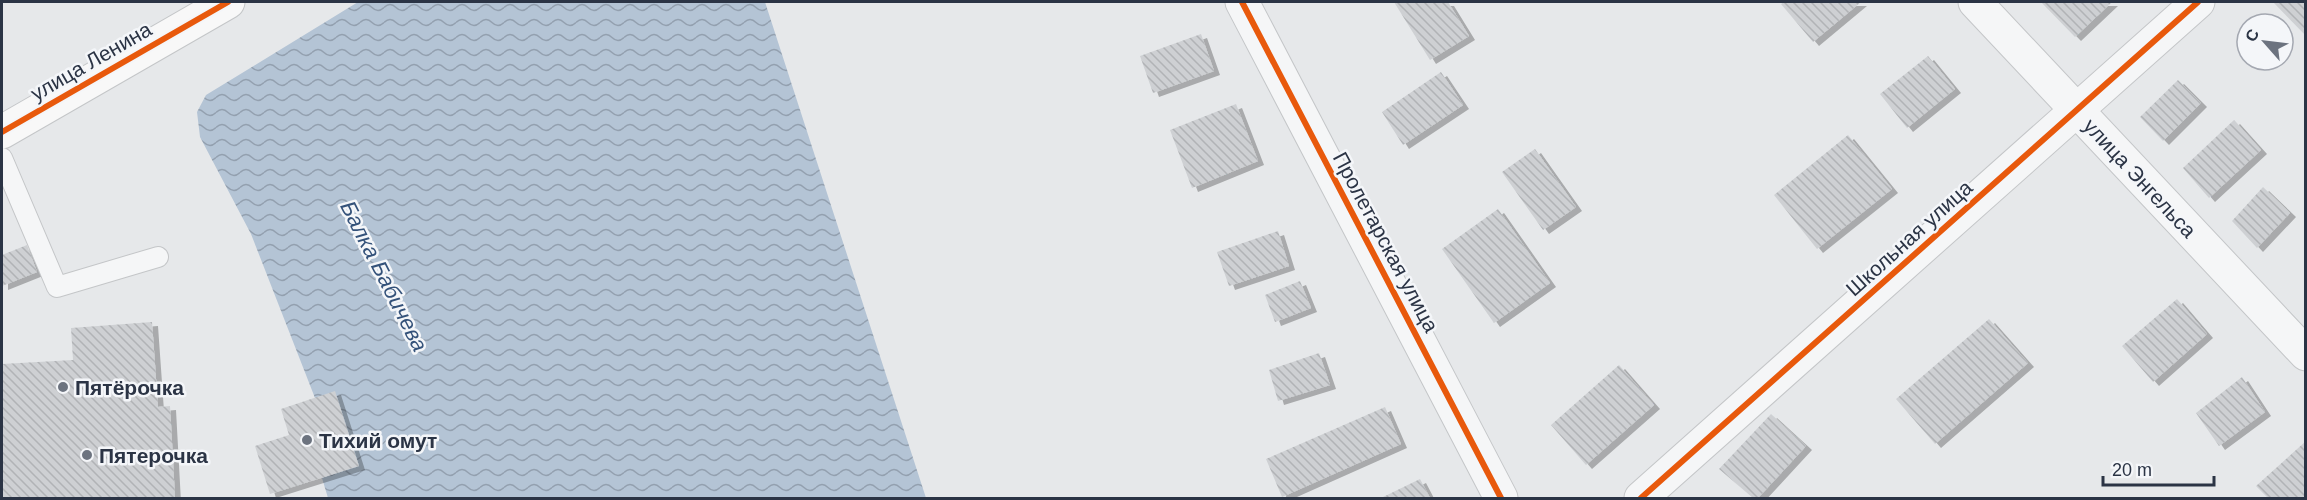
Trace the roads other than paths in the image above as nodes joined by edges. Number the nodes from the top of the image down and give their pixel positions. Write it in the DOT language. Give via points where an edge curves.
graph roads {
  1 [pos="228,2"];
  2 [pos="1242,2"];
  3 [pos="1975,2"];
  4 [pos="2198,2"];
  5 [pos="2077,110"];
  6 [pos="36,112"];
  7 [pos="2,120"];
  8 [pos="2,132"];
  9 [pos="2,158"];
  10 [pos="158,257"];
  11 [pos="2306,354"];
  12 [pos="1501,498"];
  13 [pos="1641,498"];
  1 -- 6 [label="street, улица Ленина"];
  2 -- 12 [label="street, Пролетарская улица"];
  3 -- 5 [label="street, улица Энгельса"];
  4 -- 5 [label="street, Школьная улица"];
  5 -- 11 [label="street, улица Энгельса"];
  5 -- 13 [label="street, Школьная улица"];
  6 -- 7 [label="street"];
  6 -- 8 [label="street, улица Ленина"];
  9 -- 10 [label="lane" via="57,287"];
}
